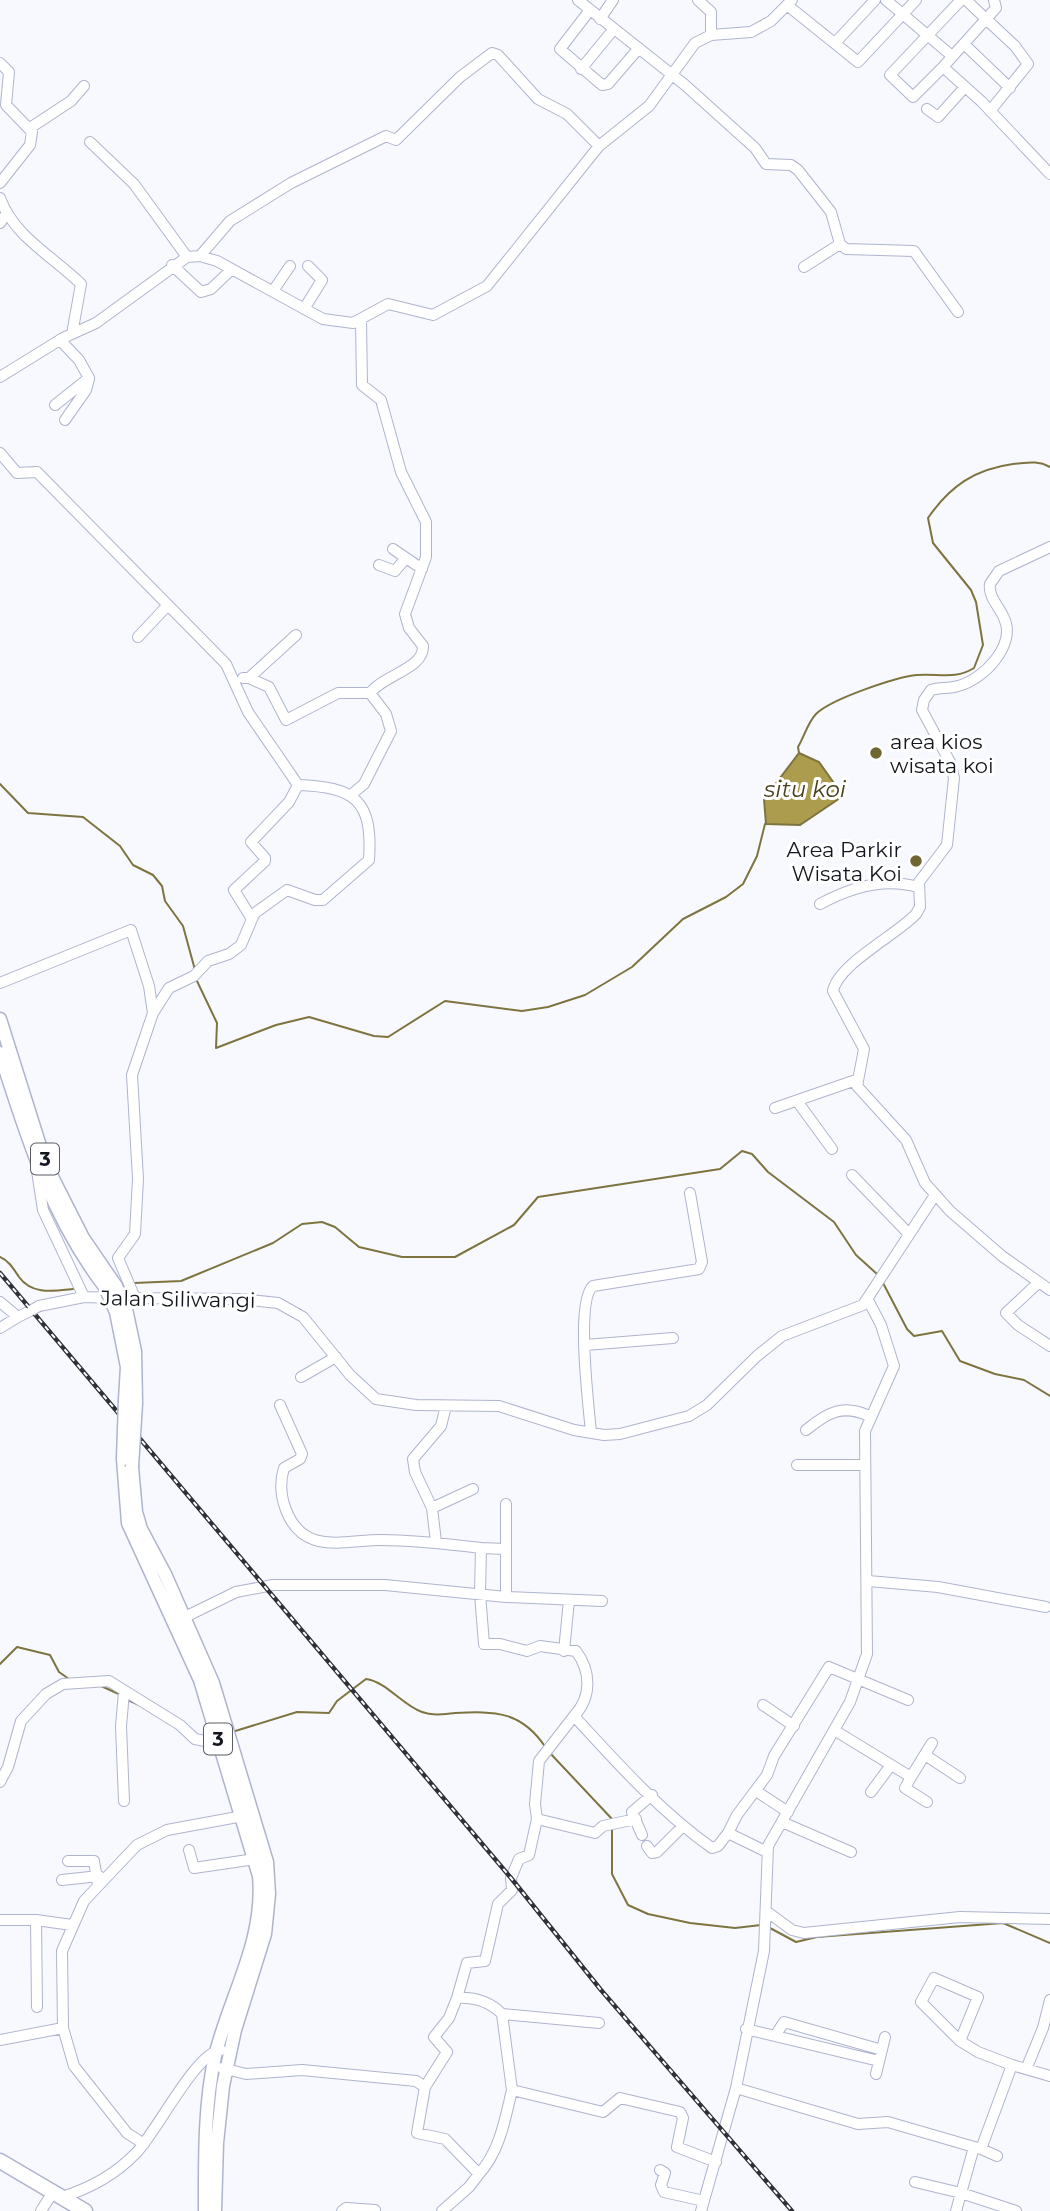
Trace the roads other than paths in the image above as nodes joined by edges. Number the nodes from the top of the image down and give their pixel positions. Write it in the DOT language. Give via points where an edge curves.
graph roads {
  1 [pos="578,0"];
  2 [pos="613,0"];
  3 [pos="698,0"];
  4 [pos="874,0"];
  5 [pos="886,0"];
  6 [pos="916,0"];
  7 [pos="964,0"];
  8 [pos="994,0"];
  9 [pos="789,2"];
  10 [pos="590,10"];
  11 [pos="903,15"];
  12 [pos="600,19"];
  13 [pos="986,19"];
  14 [pos="613,30"];
  15 [pos="927,34"];
  16 [pos="710,35"];
  17 [pos="835,43"];
  18 [pos="964,44"];
  19 [pos="639,48"];
  20 [pos="952,57"];
  21 [pos="0,63"];
  22 [pos="943,67"];
  23 [pos="581,69"];
  24 [pos="673,75"];
  25 [pos="84,86"];
  26 [pos="965,87"];
  27 [pos="1010,88"];
  28 [pos="927,109"];
  29 [pos="990,111"];
  30 [pos="30,128"];
  31 [pos="90,142"];
  32 [pos="599,146"];
  33 [pos="1050,174"];
  34 [pos="0,183"];
  35 [pos="0,198"];
  36 [pos="7,214"];
  37 [pos="0,223"];
  38 [pos="840,244"];
  39 [pos="200,256"];
  40 [pos="187,257"];
  41 [pos="172,265"];
  42 [pos="290,266"];
  43 [pos="308,266"];
  44 [pos="804,267"];
  45 [pos="232,269"];
  46 [pos="273,291"];
  47 [pos="304,309"];
  48 [pos="958,312"];
  49 [pos="361,320"];
  50 [pos="72,334"];
  51 [pos="60,340"];
  52 [pos="0,377"];
  53 [pos="89,378"];
  54 [pos="55,405"];
  55 [pos="65,420"];
  56 [pos="0,453"];
  57 [pos="1050,547"];
  58 [pos="393,549"];
  59 [pos="405,559"];
  60 [pos="379,565"];
  61 [pos="422,569"];
  62 [pos="167,606"];
  63 [pos="296,635"];
  64 [pos="138,637"];
  65 [pos="249,678"];
  66 [pos="235,681"];
  67 [pos="370,693"];
  68 [pos="298,785"];
  69 [pos="352,794"];
  70 [pos="918,887"];
  71 [pos="820,904"];
  72 [pos="252,919"];
  73 [pos="0,983"];
  74 [pos="153,1013"];
  75 [pos="0,1019"];
  76 [pos="0,1054"];
  77 [pos="856,1080"];
  78 [pos="797,1101"];
  79 [pos="775,1108"];
  80 [pos="832,1149"];
  81 [pos="37,1166"];
  82 [pos="852,1175"];
  83 [pos="690,1193"];
  84 [pos="935,1195"];
  85 [pos="908,1233"];
  86 [pos="1038,1283"];
  87 [pos="110,1287"];
  88 [pos="1050,1290"];
  89 [pos="84,1297"];
  90 [pos="135,1298"];
  91 [pos="868,1300"];
  92 [pos="0,1302"];
  93 [pos="18,1317"];
  94 [pos="0,1328"];
  95 [pos="673,1338"];
  96 [pos="585,1345"];
  97 [pos="1050,1346"];
  98 [pos="336,1357"];
  99 [pos="302,1377"];
  100 [pos="280,1405"];
  101 [pos="446,1406"];
  102 [pos="869,1416"];
  103 [pos="806,1430"];
  104 [pos="591,1433"];
  105 [pos="128,1463"];
  106 [pos="797,1465"];
  107 [pos="864,1465"];
  108 [pos="473,1489"];
  109 [pos="506,1504"];
  110 [pos="432,1507"];
  111 [pos="436,1542"];
  112 [pos="481,1548"];
  113 [pos="506,1549"];
  114 [pos="868,1581"];
  115 [pos="480,1594"];
  116 [pos="506,1597"];
  117 [pos="569,1600"];
  118 [pos="602,1601"];
  119 [pos="1046,1607"];
  120 [pos="185,1617"];
  121 [pos="564,1651"];
  122 [pos="859,1681"];
  123 [pos="124,1692"];
  124 [pos="908,1700"];
  125 [pos="763,1705"];
  126 [pos="575,1716"];
  127 [pos="794,1726"];
  128 [pos="834,1730"];
  129 [pos="932,1743"];
  130 [pos="219,1744"];
  131 [pos="925,1755"];
  132 [pos="891,1765"];
  133 [pos="911,1777"];
  134 [pos="960,1778"];
  135 [pos="0,1782"];
  136 [pos="756,1791"];
  137 [pos="871,1792"];
  138 [pos="652,1795"];
  139 [pos="124,1801"];
  140 [pos="927,1802"];
  141 [pos="243,1815"];
  142 [pos="785,1817"];
  143 [pos="537,1819"];
  144 [pos="636,1819"];
  145 [pos="683,1826"];
  146 [pos="727,1833"];
  147 [pos="642,1836"];
  148 [pos="647,1846"];
  149 [pos="189,1850"];
  150 [pos="767,1852"];
  151 [pos="851,1852"];
  152 [pos="255,1859"];
  153 [pos="68,1861"];
  154 [pos="62,1880"];
  155 [pos="99,1880"];
  156 [pos="766,1911"];
  157 [pos="1050,1919"];
  158 [pos="0,1920"];
  159 [pos="36,1920"];
  160 [pos="72,1925"];
  161 [pos="457,1998"];
  162 [pos="1050,2000"];
  163 [pos="37,2007"];
  164 [pos="502,2014"];
  165 [pos="599,2023"];
  166 [pos="63,2028"];
  167 [pos="746,2029"];
  168 [pos="775,2036"];
  169 [pos="885,2037"];
  170 [pos="0,2040"];
  171 [pos="960,2040"];
  172 [pos="223,2050"];
  173 [pos="882,2050"];
  174 [pos="879,2061"];
  175 [pos="1012,2065"];
  176 [pos="220,2067"];
  177 [pos="1027,2067"];
  178 [pos="876,2074"];
  179 [pos="1050,2076"];
  180 [pos="425,2087"];
  181 [pos="736,2088"];
  182 [pos="512,2090"];
  183 [pos="144,2144"];
  184 [pos="978,2148"];
  185 [pos="997,2156"];
  186 [pos="0,2161"];
  187 [pos="716,2162"];
  188 [pos="660,2170"];
  189 [pos="479,2174"];
  190 [pos="915,2182"];
  191 [pos="961,2193"];
  192 [pos="57,2195"];
  193 [pos="703,2206"];
  194 [pos="375,2210"];
  195 [pos="41,2211"];
  196 [pos="85,2211"];
  197 [pos="205,2211"];
  198 [pos="215,2211"];
  199 [pos="342,2211"];
  200 [pos="442,2211"];
  201 [pos="956,2211"];
  202 [pos="1016,2211"];
  1 -- 10 [label="street"];
  2 -- 12 [label="street"];
  3 -- 16 [label="street" via="711,12"];
  4 -- 17 [label="street"];
  5 -- 11 [label="street"];
  6 -- 11 [label="street"];
  7 -- 13 [label="street"];
  7 -- 15 [label="street"];
  8 -- 13 [label="street" via="996,8"];
  9 -- 16 [label="street" via="771,21 751,32"];
  9 -- 17 [label="street"];
  10 -- 12 [label="street"];
  10 -- 23 [label="street" via="560,48"];
  11 -- 15 [label="street"];
  11 -- 17 [label="street" via="862,61 851,59"];
  12 -- 14 [label="street"];
  13 -- 18 [label="street"];
  13 -- 27 [label="street" via="1028,64"];
  14 -- 19 [label="street"];
  14 -- 23 [label="street"];
  15 -- 20 [label="street"];
  15 -- 22 [label="street" via="891,77 914,97"];
  16 -- 24 [label="street" via="695,43"];
  18 -- 20 [label="street"];
  18 -- 27 [label="street"];
  19 -- 23 [label="street" via="606,85"];
  19 -- 24 [label="street"];
  20 -- 22 [label="street"];
  21 -- 30 [label="street" via="9,72 6,105"];
  22 -- 26 [label="street"];
  24 -- 32 [label="street" via="649,106"];
  24 -- 38 [label="street" via="755,148 766,164 791,165 807,179 831,212"];
  25 -- 30 [label="street" via="71,101"];
  26 -- 28 [label="street" via="941,115 934,116"];
  26 -- 29 [label="street"];
  27 -- 29 [label="street"];
  29 -- 33 [label="street"];
  30 -- 34 [label="street" via="30,145"];
  31 -- 40 [label="street" via="134,184"];
  32 -- 39 [label="street" via="567,114 542,103 492,53 460,77 396,140 386,136 291,183 230,221"];
  32 -- 49 [label="street" via="540,224 480,292 430,316 388,304"];
  35 -- 36 [label="street"];
  36 -- 37 [label="street"];
  36 -- 50 [label="street" via="36,247 81,284"];
  38 -- 44 [label="street"];
  38 -- 48 [label="street" via="855,252 914,251"];
  39 -- 40 [label="street"];
  39 -- 45 [label="street"];
  40 -- 41 [label="street"];
  41 -- 45 [label="street" via="201,292 211,289"];
  41 -- 50 [label="street" via="96,323"];
  42 -- 46 [label="street"];
  43 -- 47 [label="street" via="322,280"];
  45 -- 46 [label="street"];
  46 -- 47 [label="street"];
  47 -- 49 [label="street" via="346,323"];
  49 -- 61 [label="street" via="362,385 381,400 401,472 426,522"];
  50 -- 51 [label="street"];
  51 -- 52 [label="street"];
  51 -- 53 [label="street"];
  53 -- 54 [label="street"];
  53 -- 55 [label="street"];
  56 -- 62 [label="street" via="17,473 37,472"];
  57 -- 70 [label="street" via="999,571 990,584 990,596 1008,626 998,657 962,685 931,690 924,700 922,710 954,778 947,845"];
  58 -- 59 [label="street"];
  59 -- 60 [label="street" via="395,571"];
  59 -- 61 [label="street"];
  61 -- 67 [label="street" via="405,614 423,646 421,657"];
  62 -- 64 [label="street"];
  62 -- 66 [label="street" via="226,664"];
  63 -- 65 [label="street"];
  65 -- 66 [label="street"];
  65 -- 67 [label="street" via="269,688 286,720 338,693"];
  66 -- 68 [label="street" via="248,712"];
  67 -- 69 [label="street" via="386,714 391,732 364,784"];
  68 -- 69 [label="street"];
  68 -- 72 [label="street" via="289,803 251,842 265,861 234,890"];
  69 -- 72 [label="street" via="362,804 369,824 368,864 323,900 287,890"];
  70 -- 71 [label="street" via="888,881 847,891"];
  70 -- 77 [label="street" via="916,914 871,948 833,988 864,1049"];
  72 -- 74 [label="street" via="241,945 169,988"];
  73 -- 74 [label="street" via="131,930"];
  74 -- 90 [label="street" via="132,1075 138,1179 135,1234 118,1258"];
  75 -- 87 [label="main road, 3" via="46,1166"];
  76 -- 81 [label="main road, 3"];
  77 -- 78 [label="street"];
  77 -- 84 [label="street" via="860,1091 906,1140"];
  78 -- 79 [label="street"];
  78 -- 80 [label="street"];
  81 -- 87 [label="main road, 3" via="71,1238"];
  81 -- 89 [label="street" via="43,1210"];
  82 -- 85 [label="street"];
  83 -- 96 [label="street" via="701,1266 589,1288"];
  84 -- 85 [label="street"];
  84 -- 86 [label="street"];
  85 -- 91 [label="street"];
  86 -- 88 [label="street"];
  86 -- 97 [label="street" via="1006,1313"];
  87 -- 105 [label="main road, 3, bridge" via="121,1310 127,1367"];
  89 -- 90 [label="street, Jalan Siliwangi"];
  89 -- 93 [label="street, Jalan Siliwangi"];
  90 -- 98 [label="street, Jalan Siliwangi" via="278,1303 303,1317"];
  91 -- 102 [label="street" via="894,1366"];
  91 -- 104 [label="street, Jalan Siliwangi" via="782,1336 689,1416 620,1434"];
  92 -- 93 [label="street"];
  93 -- 94 [label="street, Jalan Siliwangi"];
  95 -- 96 [label="street"];
  96 -- 104 [label="street"];
  98 -- 99 [label="street"];
  98 -- 101 [label="street, Jalan Siliwangi" via="376,1399"];
  100 -- 111 [label="street" via="302,1454 283,1469 281,1495 290,1517 307,1536 317,1541"];
  101 -- 104 [label="street, Jalan Siliwangi" via="499,1406"];
  101 -- 110 [label="street" via="441,1426 413,1456 415,1472"];
  102 -- 103 [label="street" via="841,1409 822,1416"];
  102 -- 107 [label="street"];
  105 -- 120 [label="main road, 3" via="141,1529"];
  105 -- 130 [label="main road, 3" via="125,1509 130,1529 200,1681"];
  106 -- 107 [label="street"];
  107 -- 114 [label="street"];
  108 -- 110 [label="street"];
  109 -- 113 [label="street"];
  110 -- 111 [label="street"];
  111 -- 112 [label="street"];
  112 -- 113 [label="street"];
  112 -- 115 [label="street"];
  113 -- 116 [label="street"];
  114 -- 119 [label="street" via="938,1587"];
  114 -- 122 [label="street" via="869,1644"];
  115 -- 116 [label="street"];
  115 -- 120 [label="street" via="385,1585 273,1585 236,1592"];
  115 -- 121 [label="street" via="484,1644 519,1651 540,1646"];
  116 -- 117 [label="street"];
  117 -- 118 [label="street"];
  117 -- 121 [label="street"];
  120 -- 172 [label="main road, 3" via="227,1722 269,1879 265,1934"];
  121 -- 126 [label="street" via="578,1653 588,1679 586,1698"];
  122 -- 124 [label="street"];
  122 -- 127 [label="street" via="829,1667"];
  122 -- 128 [label="street"];
  123 -- 130 [label="street" via="180,1725 188,1735"];
  123 -- 135 [label="street" via="108,1681 96,1680 71,1681 46,1694 21,1721"];
  123 -- 139 [label="street"];
  125 -- 127 [label="street"];
  126 -- 138 [label="street" via="606,1753"];
  126 -- 143 [label="street" via="541,1755"];
  127 -- 136 [label="street"];
  128 -- 132 [label="street"];
  128 -- 142 [label="street"];
  129 -- 131 [label="street"];
  130 -- 141 [label="main road, 3"];
  131 -- 133 [label="street"];
  131 -- 134 [label="street"];
  132 -- 133 [label="street"];
  132 -- 137 [label="street"];
  133 -- 140 [label="street" via="905,1788"];
  136 -- 142 [label="street"];
  136 -- 146 [label="street"];
  138 -- 144 [label="street" via="633,1811"];
  138 -- 145 [label="street"];
  141 -- 152 [label="main road, 3"];
  141 -- 155 [label="street" via="160,1832"];
  142 -- 150 [label="street"];
  142 -- 151 [label="street"];
  143 -- 144 [label="street" via="595,1833 603,1826"];
  143 -- 161 [label="street" via="529,1854 519,1858 511,1878 512,1890 498,1904 485,1961 467,1963"];
  144 -- 147 [label="street"];
  145 -- 146 [label="street" via="712,1848"];
  145 -- 148 [label="street" via="657,1852"];
  146 -- 150 [label="street"];
  149 -- 152 [label="street" via="194,1867"];
  150 -- 156 [label="street"];
  152 -- 172 [label="main road, 3" via="260,1891 255,1937"];
  153 -- 155 [label="street" via="92,1860"];
  154 -- 155 [label="street"];
  155 -- 160 [label="street"];
  156 -- 157 [label="street" via="804,1933 960,1917"];
  156 -- 167 [label="street" via="765,1942"];
  158 -- 159 [label="street"];
  159 -- 160 [label="street"];
  159 -- 163 [label="street"];
  160 -- 166 [label="street" via="61,1958"];
  161 -- 164 [label="street" via="484,2002"];
  161 -- 180 [label="street" via="434,2037 447,2052"];
  162 -- 177 [label="street"];
  164 -- 165 [label="street"];
  164 -- 182 [label="street"];
  166 -- 170 [label="street"];
  166 -- 183 [label="street" via="83,2081 129,2135"];
  167 -- 168 [label="street"];
  167 -- 181 [label="street"];
  168 -- 173 [label="street" via="784,2022"];
  168 -- 174 [label="street"];
  169 -- 173 [label="street"];
  171 -- 171 [label="street" via="920,2001 934,1978 978,1997"];
  171 -- 175 [label="street"];
  172 -- 176 [label="main road, 3"];
  172 -- 183 [label="street" via="200,2064"];
  173 -- 174 [label="street"];
  174 -- 178 [label="street"];
  175 -- 177 [label="street"];
  175 -- 184 [label="street"];
  176 -- 180 [label="street" via="246,2074 302,2070 396,2077"];
  176 -- 197 [label="main road, 3"];
  176 -- 198 [label="main road, 3"];
  177 -- 179 [label="street"];
  180 -- 189 [label="street" via="418,2133 444,2139"];
  181 -- 184 [label="street" via="858,2124 894,2123"];
  181 -- 187 [label="street"];
  182 -- 187 [label="street" via="603,2112 620,2098 680,2112 683,2119 677,2147"];
  182 -- 189 [label="street" via="504,2127"];
  183 -- 192 [label="street" via="102,2181"];
  184 -- 185 [label="street"];
  184 -- 191 [label="street"];
  186 -- 192 [label="highway"];
  187 -- 193 [label="street"];
  188 -- 193 [label="street" via="665,2173 664,2192"];
  189 -- 200 [label="street"];
  190 -- 191 [label="street"];
  191 -- 201 [label="street"];
  191 -- 202 [label="street"];
  192 -- 195 [label="street"];
  192 -- 196 [label="highway"];
  194 -- 199 [label="street"];
}
